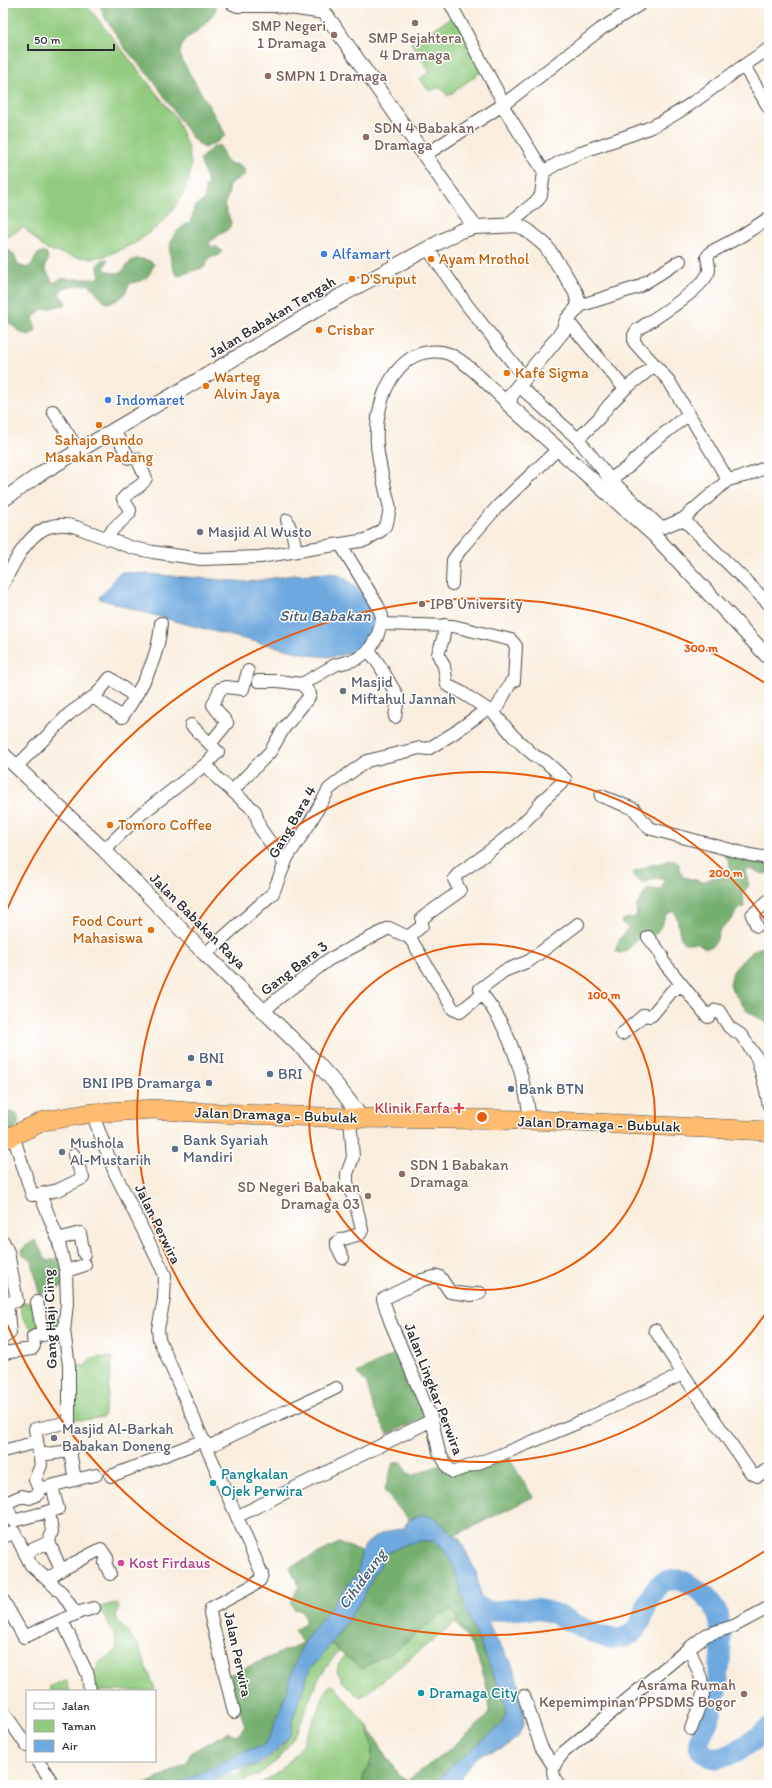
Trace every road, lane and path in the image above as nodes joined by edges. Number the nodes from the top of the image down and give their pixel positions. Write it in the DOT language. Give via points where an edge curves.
graph roads {
  1 [pos="233,3"];
  2 [pos="450,3"];
  3 [pos="642,3"];
  4 [pos="321,7"];
  5 [pos="769,49"];
  6 [pos="744,66"];
  7 [pos="503,104"];
  8 [pos="769,108"];
  9 [pos="425,155"];
  10 [pos="544,172"];
  11 [pos="769,218"];
  12 [pos="506,225"];
  13 [pos="475,227"];
  14 [pos="428,249"];
  15 [pos="680,261"];
  16 [pos="579,306"];
  17 [pos="567,320"];
  18 [pos="655,365"];
  19 [pos="521,381"];
  20 [pos="625,389"];
  21 [pos="509,405"];
  22 [pos="53,411"];
  23 [pos="689,414"];
  24 [pos="114,430"];
  25 [pos="578,439"];
  26 [pos="558,449"];
  27 [pos="79,450"];
  28 [pos="769,466"];
  29 [pos="610,480"];
  30 [pos="728,480"];
  31 [pos="3,500"];
  32 [pos="683,519"];
  33 [pos="288,520"];
  34 [pos="107,539"];
  35 [pos="341,545"];
  36 [pos="296,551"];
  37 [pos="3,584"];
  38 [pos="452,584"];
  39 [pos="769,604"];
  40 [pos="161,623"];
  41 [pos="382,624"];
  42 [pos="445,625"];
  43 [pos="369,650"];
  44 [pos="769,658"];
  45 [pos="248,671"];
  46 [pos="258,681"];
  47 [pos="302,684"];
  48 [pos="93,697"];
  49 [pos="135,697"];
  50 [pos="491,711"];
  51 [pos="395,717"];
  52 [pos="191,725"];
  53 [pos="210,744"];
  54 [pos="3,754"];
  55 [pos="206,764"];
  56 [pos="16,768"];
  57 [pos="232,791"];
  58 [pos="601,796"];
  59 [pos="104,850"];
  60 [pos="769,858"];
  61 [pos="284,864"];
  62 [pos="769,900"];
  63 [pos="578,924"];
  64 [pos="757,926"];
  65 [pos="408,936"];
  66 [pos="648,937"];
  67 [pos="205,954"];
  68 [pos="681,985"];
  69 [pos="482,994"];
  70 [pos="264,1011"];
  71 [pos="622,1034"];
  72 [pos="769,1106"];
  73 [pos="92,1113"];
  74 [pos="356,1118"];
  75 [pos="530,1120"];
  76 [pos="769,1131"];
  77 [pos="8,1138"];
  78 [pos="74,1155"];
  79 [pos="40,1194"];
  80 [pos="58,1239"];
  81 [pos="3,1241"];
  82 [pos="343,1258"];
  83 [pos="66,1271"];
  84 [pos="480,1293"];
  85 [pos="37,1302"];
  86 [pos="64,1330"];
  87 [pos="655,1330"];
  88 [pos="43,1335"];
  89 [pos="3,1338"];
  90 [pos="3,1353"];
  91 [pos="683,1374"];
  92 [pos="336,1388"];
  93 [pos="432,1420"];
  94 [pos="37,1442"];
  95 [pos="206,1444"];
  96 [pos="3,1451"];
  97 [pos="40,1455"];
  98 [pos="769,1468"];
  99 [pos="96,1475"];
  100 [pos="111,1476"];
  101 [pos="75,1480"];
  102 [pos="52,1486"];
  103 [pos="40,1489"];
  104 [pos="49,1512"];
  105 [pos="238,1516"];
  106 [pos="4,1536"];
  107 [pos="49,1542"];
  108 [pos="25,1553"];
  109 [pos="61,1570"];
  110 [pos="110,1574"];
  111 [pos="47,1580"];
  112 [pos="3,1600"];
  113 [pos="94,1608"];
  114 [pos="768,1610"];
  115 [pos="76,1614"];
  116 [pos="62,1620"];
  117 [pos="689,1648"];
  118 [pos="90,1690"];
  119 [pos="524,1696"];
  120 [pos="3,1711"];
  121 [pos="234,1712"];
  122 [pos="691,1729"];
  123 [pos="26,1745"];
  124 [pos="42,1763"];
  125 [pos="553,1765"];
  126 [pos="54,1785"];
  127 [pos="559,1785"];
  1 -- 4 [label="street"];
  2 -- 7 [label="street"];
  3 -- 7 [label="street" via="601,28"];
  4 -- 9 [label="street"];
  5 -- 6 [label="street"];
  6 -- 8 [label="street"];
  6 -- 10 [label="street" via="673,115 574,155"];
  7 -- 9 [label="street"];
  7 -- 10 [label="street"];
  9 -- 13 [label="street"];
  10 -- 12 [label="street" via="538,200"];
  11 -- 18 [label="street" via="711,252 707,258 709,271 696,289 637,330 634,342"];
  12 -- 13 [label="street, Jalan Babakan Tengah"];
  12 -- 16 [label="street, Jalan Babakan Tengah" via="518,225 545,245 576,293"];
  13 -- 14 [label="street, Jalan Babakan Tengah" via="460,231"];
  14 -- 19 [label="street"];
  14 -- 24 [label="street, Jalan Babakan Tengah" via="295,322"];
  15 -- 16 [label="street" via="638,287"];
  16 -- 17 [label="street"];
  17 -- 19 [label="street" via="563,330"];
  17 -- 20 [label="street"];
  18 -- 20 [label="street"];
  18 -- 23 [label="street" via="669,380"];
  19 -- 21 [label="street" via="511,395"];
  19 -- 25 [label="street"];
  20 -- 25 [label="street"];
  21 -- 26 [label="street"];
  21 -- 35 [label="street" via="484,381 448,353 419,353 406,362 397,370 386,387 376,432 390,508 387,523 382,530 366,540"];
  22 -- 27 [label="street"];
  23 -- 29 [label="street"];
  23 -- 30 [label="street"];
  24 -- 27 [label="street, Jalan Babakan Tengah"];
  24 -- 34 [label="street" via="129,458 137,459 146,478 140,486 123,498 130,510 129,514"];
  25 -- 29 [label="street"];
  26 -- 38 [label="street" via="498,506 464,545 453,560"];
  26 -- 44 [label="street" via="654,535"];
  27 -- 31 [label="street, Jalan Babakan Tengah"];
  28 -- 30 [label="street"];
  29 -- 32 [label="street" via="658,525 664,527"];
  30 -- 32 [label="street"];
  32 -- 39 [label="street"];
  33 -- 36 [label="street"];
  34 -- 36 [label="street" via="133,548 201,558 260,557"];
  34 -- 37 [label="street" via="69,525 47,527 27,541"];
  35 -- 36 [label="street"];
  35 -- 41 [label="street" via="378,606"];
  40 -- 49 [label="street" via="157,651"];
  41 -- 42 [label="street, Gang Bara 4"];
  41 -- 43 [label="street"];
  42 -- 50 [label="street" via="438,654 444,666 447,685"];
  42 -- 50 [label="street, Gang Bara 4" via="514,642 514,681"];
  43 -- 47 [label="street" via="357,659 335,665"];
  43 -- 51 [label="street" via="398,698"];
  45 -- 53 [label="street" via="243,689 220,689 213,705 227,723"];
  46 -- 47 [label="street"];
  47 -- 57 [label="street" via="310,694 309,697 284,728 270,752"];
  48 -- 49 [label="street" via="110,678"];
  48 -- 49 [label="street" via="122,717"];
  48 -- 56 [label="street" via="70,713"];
  50 -- 61 [label="street, Gang Bara 4" via="428,749 420,748 371,760 347,775 329,789"];
  50 -- 65 [label="street" via="527,749 565,779 517,829 459,873 454,879 460,891 422,918 422,926"];
  52 -- 53 [label="street"];
  53 -- 55 [label="street" via="218,752"];
  54 -- 56 [label="street, Jalan Babakan Raya"];
  55 -- 57 [label="street"];
  55 -- 59 [label="street" via="140,815"];
  56 -- 59 [label="street, Jalan Babakan Raya"];
  57 -- 61 [label="street" via="255,811 260,828"];
  58 -- 60 [label="street" via="634,809 649,828"];
  59 -- 67 [label="street, Jalan Babakan Raya"];
  61 -- 67 [label="street, Gang Bara 4" via="276,888 269,898"];
  62 -- 64 [label="street" via="752,915"];
  63 -- 69 [label="street" via="529,961 500,974 480,989"];
  65 -- 69 [label="street" via="456,1012 460,1012"];
  65 -- 70 [label="street, Gang Bara 3" via="389,928 334,955"];
  66 -- 68 [label="street"];
  67 -- 70 [label="street, Jalan Babakan Raya"];
  68 -- 71 [label="street" via="669,994 652,1015 644,1014"];
  68 -- 72 [label="street" via="708,1017 716,1010 720,1011 729,1028 744,1039 757,1058"];
  69 -- 75 [label="street" via="505,1030 517,1060 527,1096"];
  70 -- 74 [label="street, Jalan Babakan Raya" via="336,1084"];
  73 -- 74 [label="highway, Jalan Dramaga - Bubulak" via="154,1109"];
  73 -- 77 [label="highway, Jalan Dramaga - Bubulak" via="44,1122"];
  73 -- 95 [label="street, Jalan Perwira" via="116,1173 165,1275 159,1339"];
  74 -- 75 [label="highway, Jalan Dramaga - Bubulak"];
  74 -- 82 [label="street" via="347,1183 355,1201 362,1230 360,1234 337,1242"];
  75 -- 76 [label="highway, Jalan Dramaga - Bubulak"];
  77 -- 79 [label="street, Gang Haji Ciing" via="32,1195"];
  78 -- 79 [label="street" via="83,1178 58,1190"];
  79 -- 80 [label="street, Gang Haji Ciing"];
  80 -- 83 [label="street, Gang Haji Ciing"];
  80 -- 83 [label="street" via="80,1233 84,1260"];
  81 -- 89 [label="street" via="8,1252 17,1301 6,1303 10,1333"];
  83 -- 86 [label="street, Gang Haji Ciing" via="68,1303"];
  84 -- 93 [label="street, Jalan Lingkar Perwira" via="472,1295 450,1292 438,1276 422,1280 383,1299"];
  85 -- 88 [label="street"];
  86 -- 88 [label="street"];
  86 -- 94 [label="street, Gang Haji Ciing" via="69,1365 67,1422 35,1429"];
  87 -- 91 [label="street"];
  88 -- 90 [label="street" via="33,1337 32,1350"];
  91 -- 93 [label="street, Jalan Lingkar Perwira" via="582,1422 453,1472 439,1452"];
  91 -- 98 [label="street" via="751,1473 758,1476"];
  92 -- 95 [label="street" via="300,1406"];
  93 -- 105 [label="street"];
  94 -- 96 [label="street"];
  94 -- 97 [label="street"];
  95 -- 100 [label="street"];
  95 -- 105 [label="street, Jalan Perwira"];
  97 -- 101 [label="street" via="70,1452"];
  97 -- 103 [label="street" via="41,1466 36,1480"];
  99 -- 101 [label="street"];
  101 -- 102 [label="street"];
  102 -- 103 [label="street"];
  102 -- 104 [label="street" via="58,1509"];
  103 -- 104 [label="street" via="38,1494 30,1498 22,1496 6,1503 13,1521"];
  104 -- 107 [label="street" via="52,1531"];
  105 -- 121 [label="street, Jalan Perwira" via="262,1577 254,1585 211,1608 210,1613"];
  106 -- 108 [label="street" via="14,1532"];
  107 -- 108 [label="street"];
  107 -- 109 [label="street"];
  108 -- 111 [label="street" via="31,1565"];
  109 -- 110 [label="street" via="101,1549 107,1558 105,1563"];
  109 -- 111 [label="street"];
  111 -- 115 [label="street" via="62,1593"];
  112 -- 116 [label="street" via="24,1637"];
  113 -- 115 [label="street"];
  114 -- 117 [label="street" via="734,1626 706,1635"];
  115 -- 116 [label="street"];
  116 -- 118 [label="street" via="88,1675"];
  117 -- 122 [label="street" via="701,1678 703,1696"];
  117 -- 125 [label="street" via="564,1752"];
  119 -- 125 [label="street" via="541,1747"];
  120 -- 123 [label="street"];
  124 -- 126 [label="street"];
  125 -- 127 [label="street" via="553,1773"];
}
